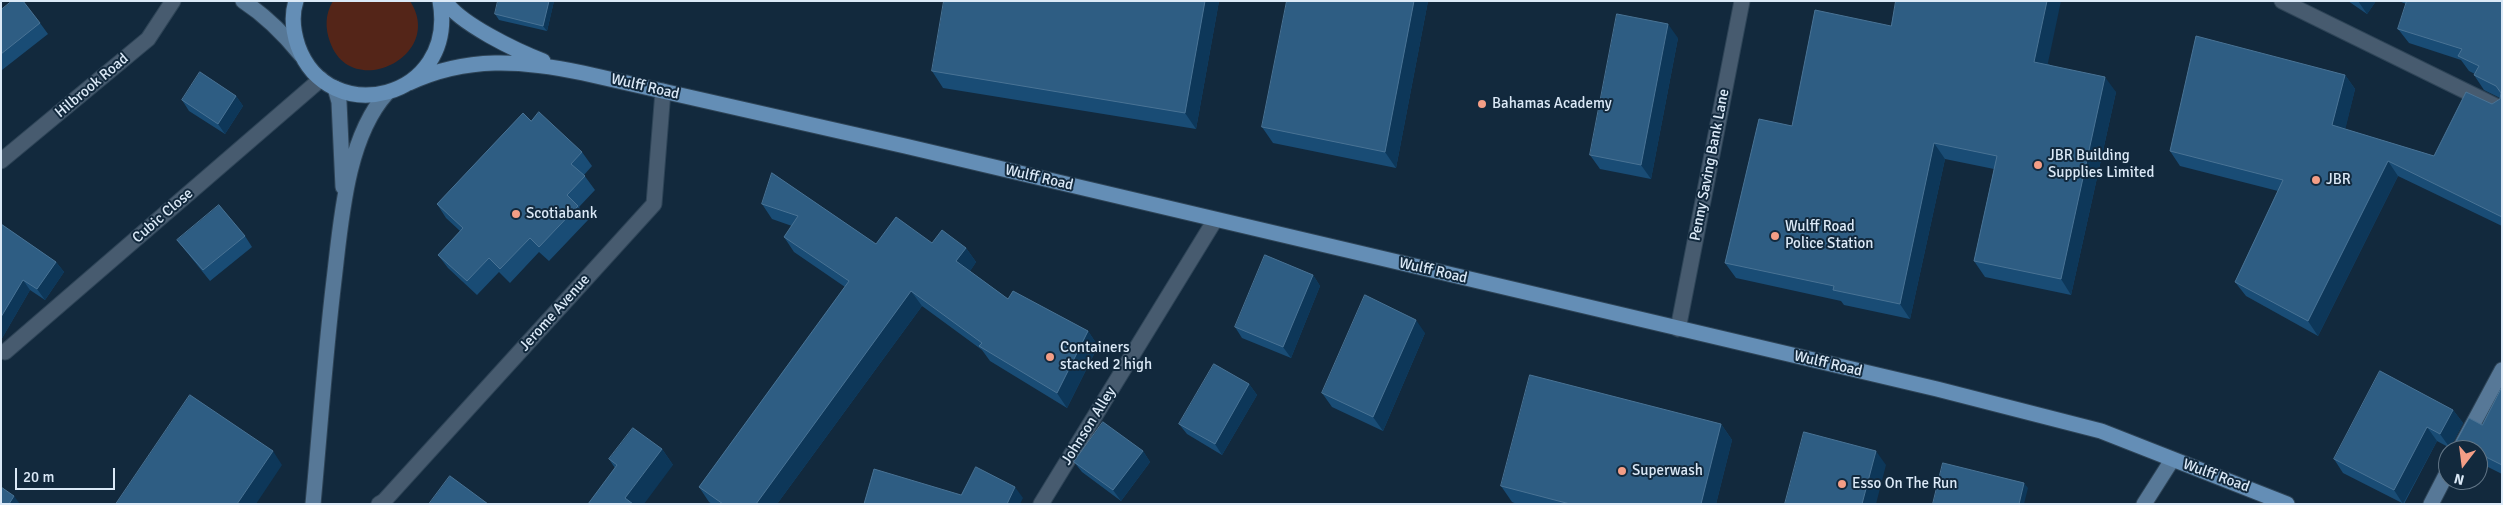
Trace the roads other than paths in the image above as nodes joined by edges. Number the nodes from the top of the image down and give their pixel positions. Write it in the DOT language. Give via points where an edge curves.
graph roads {
  1 [pos="173,1"];
  2 [pos="243,1"];
  3 [pos="296,1"];
  4 [pos="440,1"];
  5 [pos="445,1"];
  6 [pos="1742,1"];
  7 [pos="2282,1"];
  8 [pos="302,56"];
  9 [pos="570,70"];
  10 [pos="321,79"];
  11 [pos="409,83"];
  12 [pos="335,88"];
  13 [pos="664,91"];
  14 [pos="387,93"];
  15 [pos="2502,109"];
  16 [pos="1,161"];
  17 [pos="343,208"];
  18 [pos="1215,220"];
  19 [pos="1678,329"];
  20 [pos="5,352"];
  21 [pos="2502,370"];
  22 [pos="2464,440"];
  23 [pos="2172,460"];
  24 [pos="2438,490"];
  25 [pos="313,504"];
  26 [pos="379,504"];
  27 [pos="1041,504"];
  28 [pos="2144,504"];
  29 [pos="2287,504"];
  30 [pos="2431,504"];
  1 -- 16 [label="street, Hilbrook Road" via="148,39"];
  2 -- 8 [label="street" via="264,15"];
  3 -- 8 [label="main road" via="294,34"];
  4 -- 11 [label="main road" via="444,20 440,44 428,66"];
  5 -- 9 [label="main road, Wulff Road" via="487,34 527,55"];
  6 -- 19 [label="street, Penny Saving Bank Lane"];
  7 -- 15 [label="street"];
  8 -- 10 [label="main road"];
  9 -- 11 [label="main road, Wulff Road" via="501,62 467,64 433,72"];
  9 -- 13 [label="main road, Wulff Road"];
  10 -- 12 [label="main road"];
  10 -- 20 [label="street, Cubic Close"];
  11 -- 14 [label="main road, Wulff Road"];
  12 -- 14 [label="main road" via="361,94"];
  12 -- 17 [label="street" via="339,109"];
  13 -- 18 [label="main road, Wulff Road"];
  13 -- 26 [label="street, Jerome Avenue" via="654,204"];
  14 -- 17 [label="street" via="373,108 368,121"];
  17 -- 25 [label="street" via="324,364"];
  18 -- 19 [label="main road, Wulff Road"];
  18 -- 27 [label="street, Johnson Alley"];
  19 -- 23 [label="main road, Wulff Road" via="2101,431"];
  21 -- 22 [label="street"];
  23 -- 28 [label="street"];
  23 -- 29 [label="main road, Wulff Road"];
  24 -- 30 [label="street"];
}
